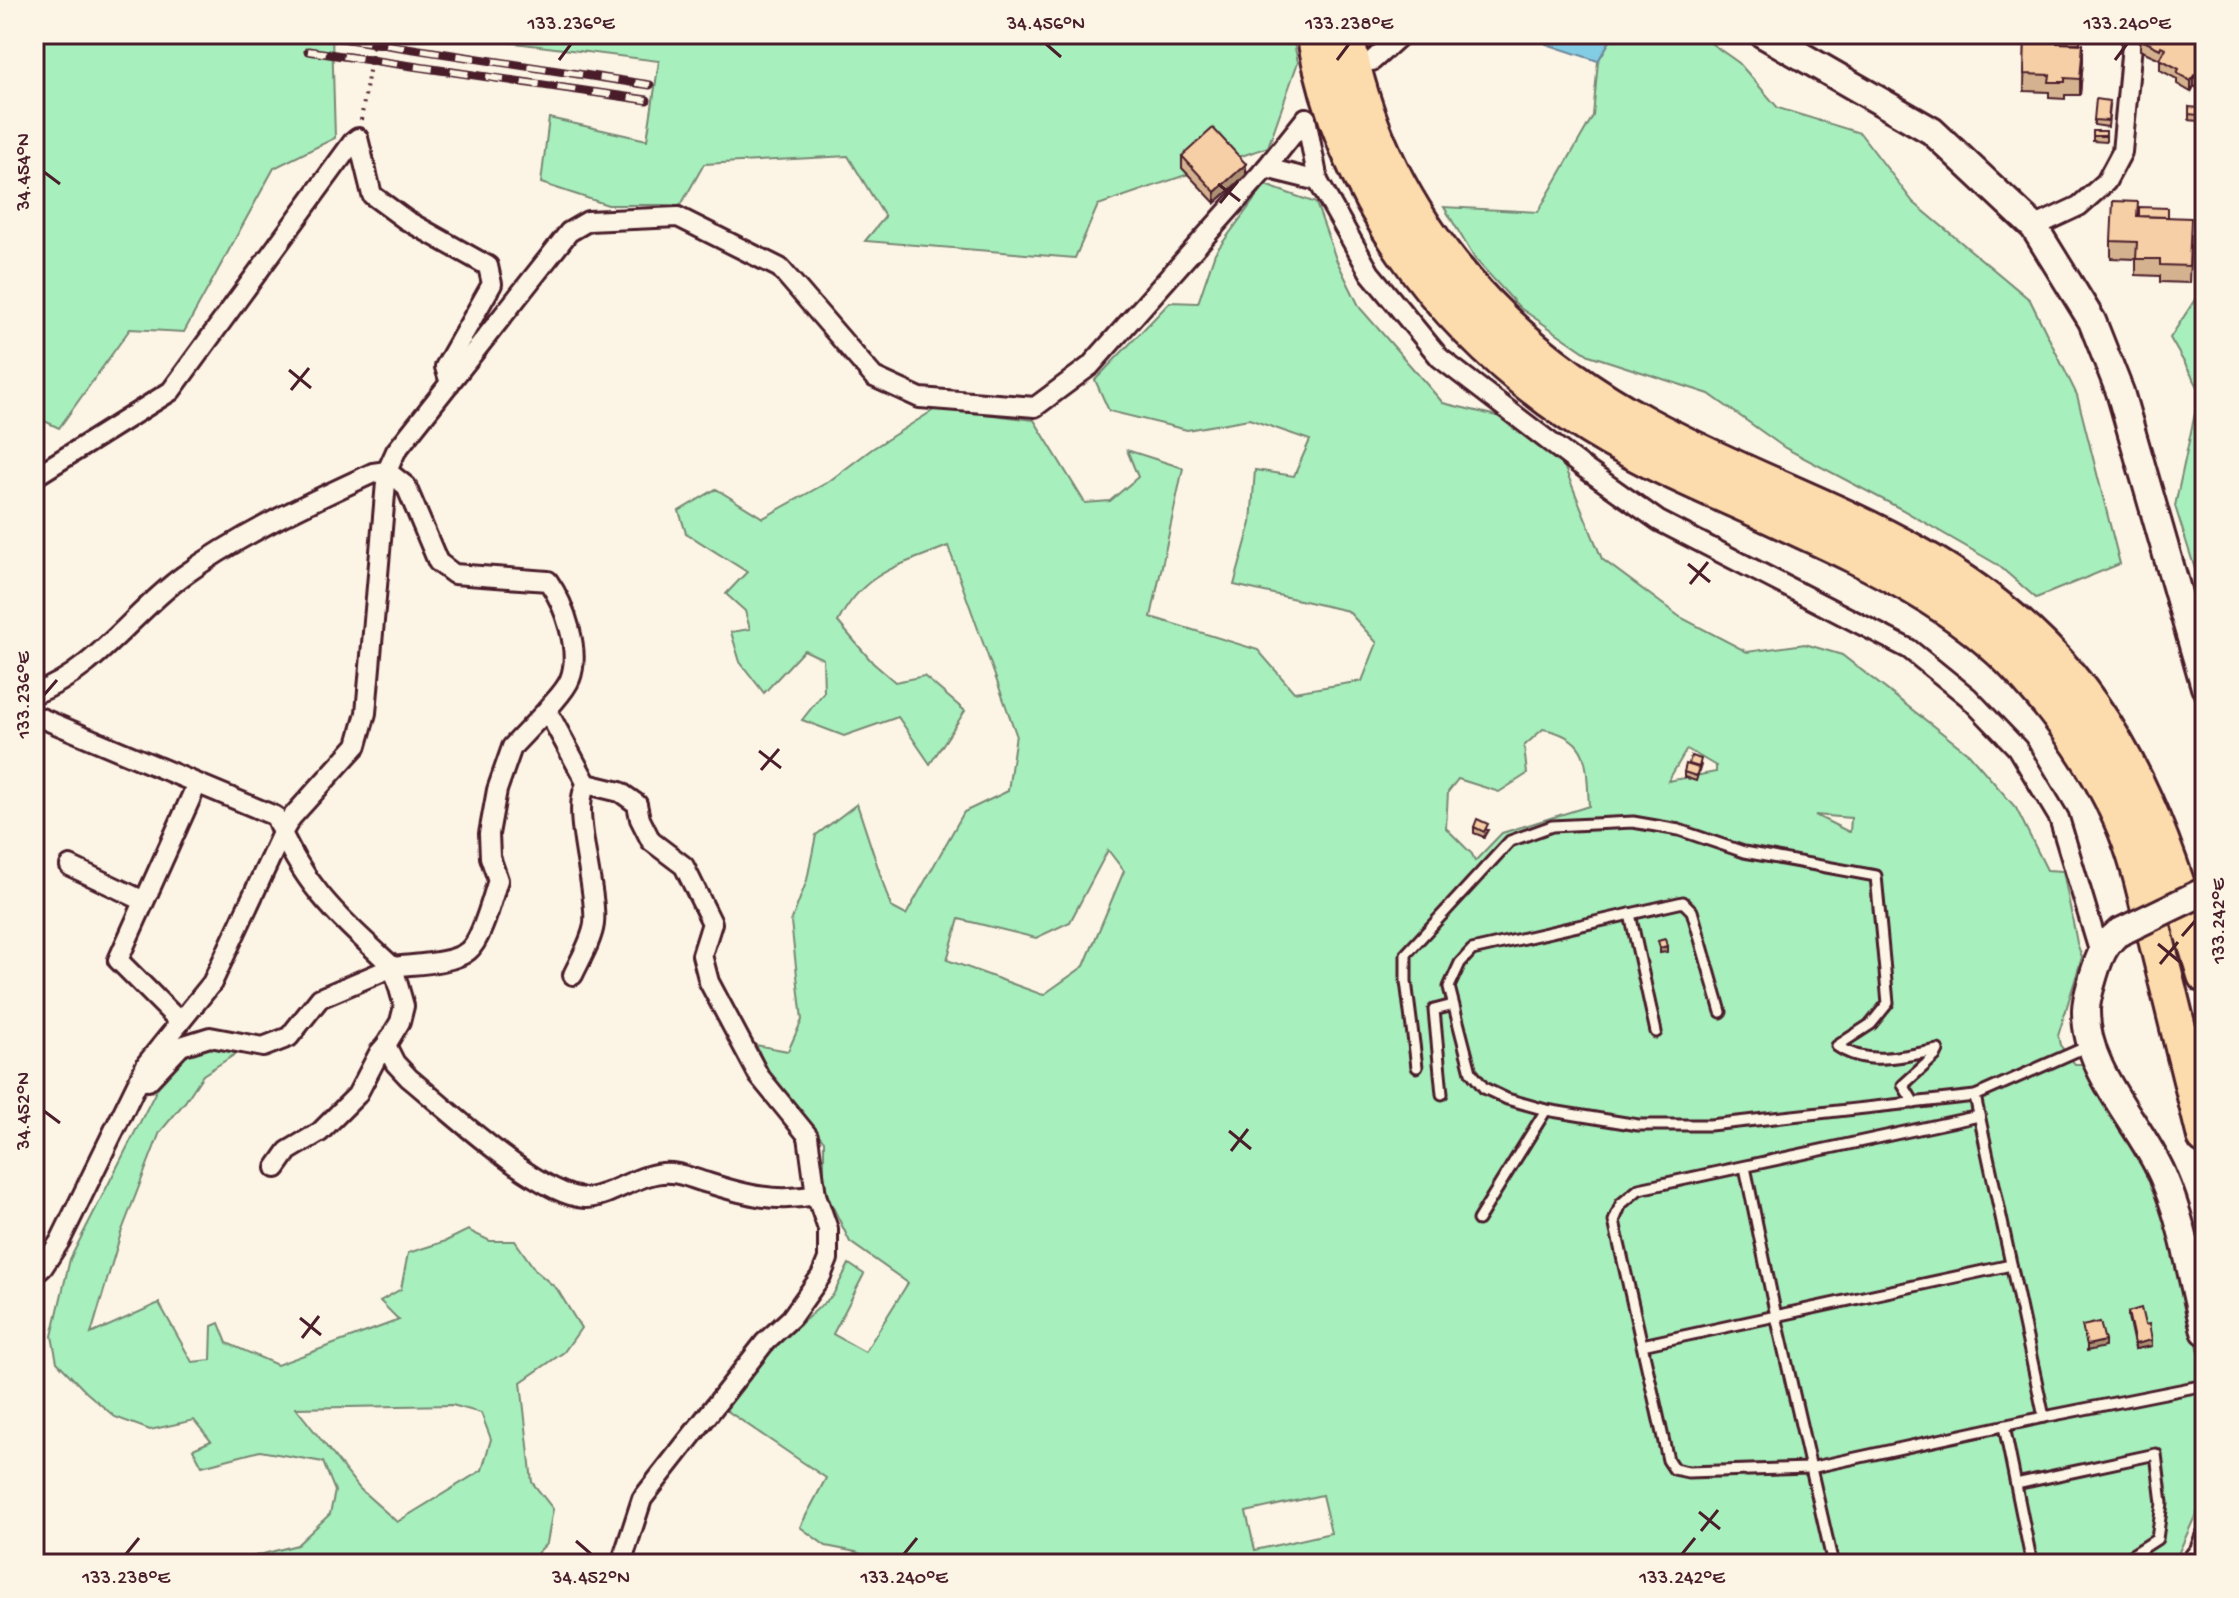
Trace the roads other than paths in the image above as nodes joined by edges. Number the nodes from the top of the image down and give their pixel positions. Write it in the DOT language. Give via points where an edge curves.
graph roads {
  1 [pos="1314,34"];
  2 [pos="1346,34"];
  3 [pos="1402,34"];
  4 [pos="1763,34"];
  5 [pos="2133,34"];
  6 [pos="1372,61"];
  7 [pos="1266,168"];
  8 [pos="1318,181"];
  9 [pos="2034,227"];
  10 [pos="450,383"];
  11 [pos="387,471"];
  12 [pos="34,477"];
  13 [pos="2205,687"];
  14 [pos="34,694"];
  15 [pos="547,710"];
  16 [pos="34,715"];
  17 [pos="197,784"];
  18 [pos="587,784"];
  19 [pos="2121,818"];
  20 [pos="282,833"];
  21 [pos="70,866"];
  22 [pos="144,901"];
  23 [pos="2197,905"];
  24 [pos="1630,914"];
  25 [pos="2100,954"];
  26 [pos="393,967"];
  27 [pos="2205,969"];
  28 [pos="573,975"];
  29 [pos="2205,975"];
  30 [pos="1453,1005"];
  31 [pos="1721,1012"];
  32 [pos="180,1022"];
  33 [pos="1656,1032"];
  34 [pos="2091,1044"];
  35 [pos="386,1045"];
  36 [pos="2205,1063"];
  37 [pos="1417,1067"];
  38 [pos="138,1082"];
  39 [pos="1442,1094"];
  40 [pos="1975,1096"];
  41 [pos="1914,1103"];
  42 [pos="1546,1110"];
  43 [pos="1979,1116"];
  44 [pos="2205,1137"];
  45 [pos="1745,1167"];
  46 [pos="276,1168"];
  47 [pos="816,1195"];
  48 [pos="1478,1220"];
  49 [pos="2011,1265"];
  50 [pos="34,1275"];
  51 [pos="1776,1316"];
  52 [pos="2205,1331"];
  53 [pos="1642,1345"];
  54 [pos="2205,1385"];
  55 [pos="2044,1417"];
  56 [pos="2004,1426"];
  57 [pos="1810,1468"];
  58 [pos="2016,1484"];
  59 [pos="2205,1537"];
  60 [pos="621,1564"];
  61 [pos="1833,1564"];
  62 [pos="2032,1564"];
  63 [pos="2118,1564"];
  64 [pos="2189,1564"];
  1 -- 19 [label="highway" via="1333,111 1378,212 1429,286 1473,335 1574,417 1633,452 1885,571 1983,635 2060,716"];
  2 -- 23 [label="highway" via="1363,100 1405,197 1437,248 1494,314 1591,392 1648,426 1899,543 2003,612 2044,649 2118,744 2171,863"];
  3 -- 6 [label="street"];
  4 -- 9 [label="street" via="1932,131"];
  5 -- 9 [label="street" via="2122,152 2106,182 2079,206"];
  7 -- 8 [label="street"];
  7 -- 8 [label="street" via="1306,118"];
  7 -- 10 [label="street" via="1090,366 1035,407 920,398 874,377 780,268 678,217 588,221 569,232"];
  8 -- 25 [label="street" via="1370,273 1440,358 1659,521 1909,649 1968,697 2017,748 2059,818"];
  9 -- 13 [label="street" via="2092,321 2120,392"];
  10 -- 11 [label="street" via="396,451"];
  10 -- 12 [label="street" via="445,367 492,284 488,266 372,195 358,138 171,391"];
  11 -- 14 [label="street" via="306,504 182,577 89,662 58,685"];
  11 -- 15 [label="street" via="406,486 438,562 454,574 548,581 573,640 575,660 569,681"];
  11 -- 20 [label="street" via="366,713 357,745"];
  15 -- 18 [label="street"];
  15 -- 26 [label="street" via="512,747 497,790 489,834 498,880 475,944 455,958"];
  16 -- 17 [label="street"];
  17 -- 20 [label="street" via="275,816"];
  17 -- 22 [label="street"];
  18 -- 28 [label="street" via="579,806 595,894 594,927"];
  18 -- 47 [label="street" via="620,792 637,804 651,841 684,866 712,923 702,955 709,982 759,1076 808,1136"];
  19 -- 36 [label="highway" via="2169,940"];
  19 -- 44 [label="highway" via="2142,880"];
  20 -- 26 [label="street" via="290,854 328,906"];
  20 -- 32 [label="street" via="212,983"];
  21 -- 22 [label="street"];
  22 -- 32 [label="street" via="118,960"];
  23 -- 25 [label="street, bridge" via="2118,933"];
  23 -- 27 [label="highway"];
  23 -- 29 [label="highway"];
  24 -- 30 [label="lane" via="1472,950 1449,987"];
  24 -- 31 [label="lane" via="1683,902 1692,911"];
  24 -- 33 [label="lane"];
  25 -- 34 [label="street" via="2086,1010"];
  26 -- 35 [label="street" via="404,1006"];
  26 -- 38 [label="street" via="320,998 289,1037 263,1047 210,1037 181,1046 145,1084"];
  30 -- 39 [label="lane" via="1434,1010"];
  30 -- 42 [label="lane" via="1471,1072 1484,1088"];
  32 -- 38 [label="street"];
  34 -- 40 [label="lane"];
  34 -- 52 [label="street" via="2162,1174"];
  35 -- 46 [label="street" via="357,1095 320,1132 288,1151"];
  35 -- 47 [label="street" via="409,1078 536,1180 562,1193 587,1198 671,1172 788,1200"];
  37 -- 41 [label="lane" via="1406,954 1510,841 1552,826 1633,822 1679,830 1744,852 1876,876 1888,1003 1871,1024 1837,1046 1850,1055 1888,1059 1938,1050 1903,1085"];
  38 -- 50 [label="street" via="60,1241"];
  40 -- 41 [label="lane"];
  40 -- 43 [label="lane"];
  41 -- 42 [label="lane" via="1710,1125 1638,1125"];
  42 -- 48 [label="lane"];
  43 -- 45 [label="lane"];
  43 -- 49 [label="lane"];
  45 -- 51 [label="lane"];
  45 -- 53 [label="lane" via="1639,1189 1621,1204 1614,1221"];
  47 -- 60 [label="street" via="828,1229 828,1259 821,1276 642,1499"];
  49 -- 51 [label="lane"];
  49 -- 55 [label="lane"];
  51 -- 53 [label="lane"];
  51 -- 57 [label="lane"];
  53 -- 57 [label="lane" via="1674,1469"];
  54 -- 55 [label="lane"];
  55 -- 56 [label="lane"];
  56 -- 57 [label="lane"];
  56 -- 58 [label="lane"];
  57 -- 61 [label="lane"];
  58 -- 62 [label="lane"];
  58 -- 63 [label="lane" via="2156,1454 2162,1503 2157,1539"];
  59 -- 64 [label="street"];
}
